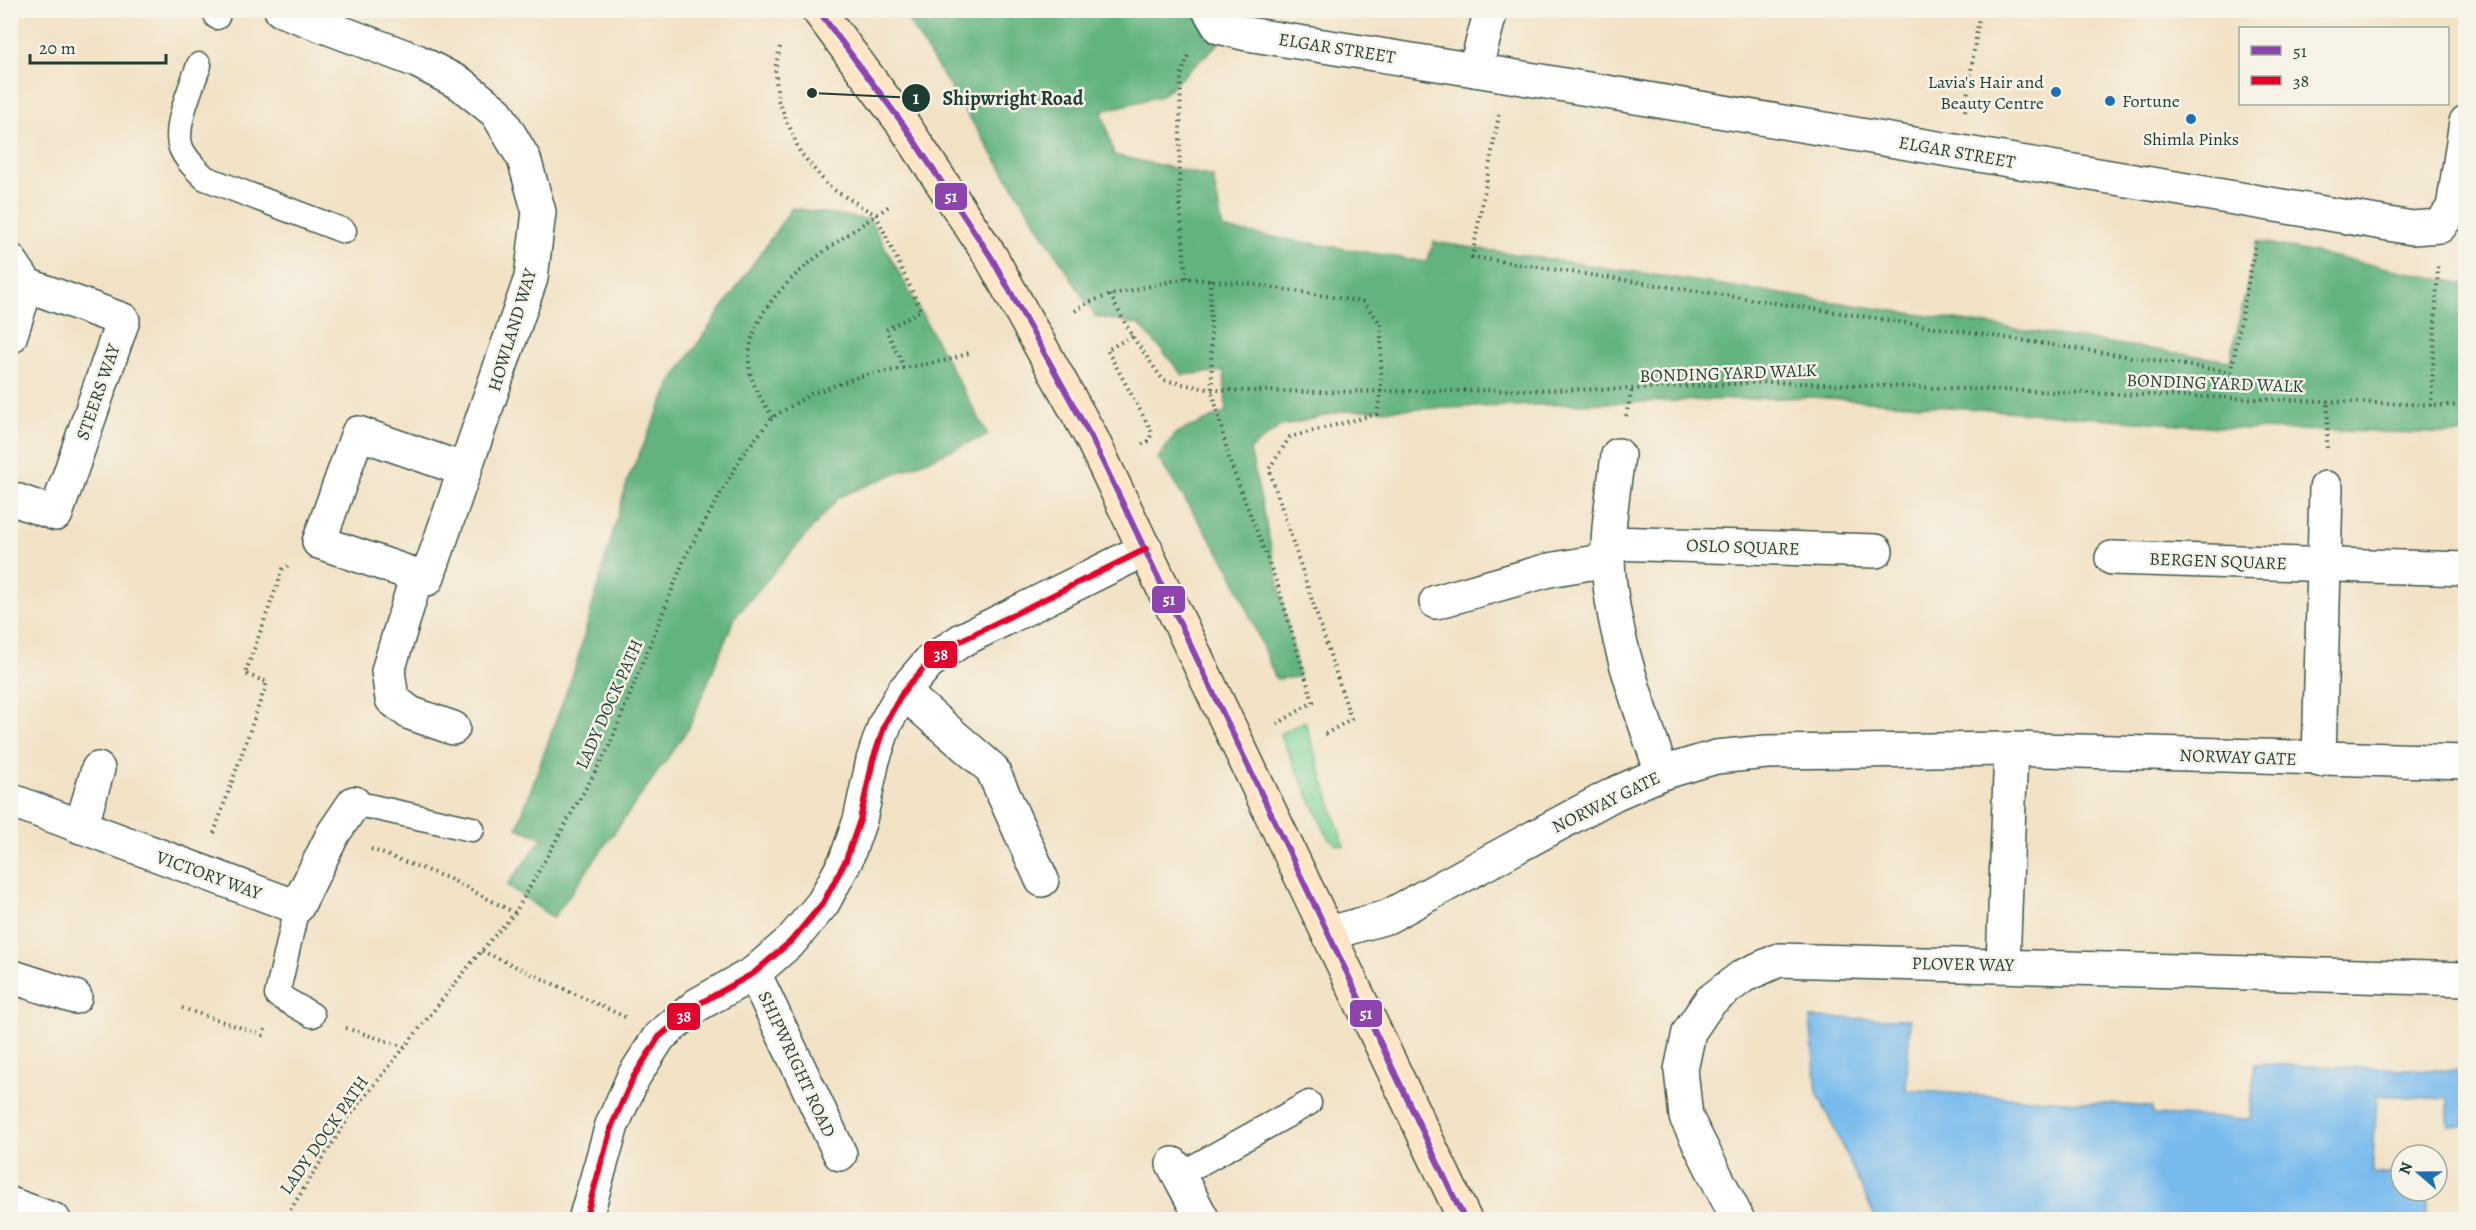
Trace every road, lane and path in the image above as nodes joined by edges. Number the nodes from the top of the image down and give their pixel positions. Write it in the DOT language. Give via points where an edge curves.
graph roads {
  1 [pos="281,10"];
  2 [pos="818,10"];
  3 [pos="1209,10"];
  4 [pos="1491,10"];
  5 [pos="1980,10"];
  6 [pos="780,47"];
  7 [pos="1186,60"];
  8 [pos="199,65"];
  9 [pos="1475,70"];
  10 [pos="1507,76"];
  11 [pos="2466,122"];
  12 [pos="1958,152"];
  13 [pos="2264,204"];
  14 [pos="889,206"];
  15 [pos="876,215"];
  16 [pos="344,231"];
  17 [pos="19,273"];
  18 [pos="1186,278"];
  19 [pos="1210,279"];
  20 [pos="2437,283"];
  21 [pos="1110,295"];
  22 [pos="1075,311"];
  23 [pos="1132,336"];
  24 [pos="10,337"];
  25 [pos="972,352"];
  26 [pos="904,366"];
  27 [pos="1212,390"];
  28 [pos="1381,390"];
  29 [pos="2328,400"];
  30 [pos="2431,406"];
  31 [pos="2466,406"];
  32 [pos="773,417"];
  33 [pos="1152,432"];
  34 [pos="1618,455"];
  35 [pos="465,470"];
  36 [pos="2326,488"];
  37 [pos="10,498"];
  38 [pos="319,542"];
  39 [pos="1146,549"];
  40 [pos="1876,551"];
  41 [pos="1609,552"];
  42 [pos="2112,558"];
  43 [pos="2324,564"];
  44 [pos="2466,569"];
  45 [pos="417,575"];
  46 [pos="1436,602"];
  47 [pos="903,692"];
  48 [pos="1313,702"];
  49 [pos="453,728"];
  50 [pos="1324,735"];
  51 [pos="2011,749"];
  52 [pos="2319,760"];
  53 [pos="2466,762"];
  54 [pos="98,769"];
  55 [pos="1662,773"];
  56 [pos="10,800"];
  57 [pos="354,803"];
  58 [pos="81,827"];
  59 [pos="472,829"];
  60 [pos="333,834"];
  61 [pos="201,872"];
  62 [pos="1042,880"];
  63 [pos="297,907"];
  64 [pos="515,913"];
  65 [pos="1330,933"];
  66 [pos="481,951"];
  67 [pos="2003,965"];
  68 [pos="754,974"];
  69 [pos="10,976"];
  70 [pos="2466,980"];
  71 [pos="277,996"];
  72 [pos="75,997"];
  73 [pos="182,1008"];
  74 [pos="312,1015"];
  75 [pos="659,1037"];
  76 [pos="405,1047"];
  77 [pos="1309,1102"];
  78 [pos="840,1154"];
  79 [pos="1176,1169"];
  80 [pos="10,1204"];
  81 [pos="2466,1210"];
  82 [pos="54,1220"];
  83 [pos="284,1220"];
  84 [pos="585,1220"];
  85 [pos="1203,1220"];
  86 [pos="1465,1220"];
  87 [pos="1738,1220"];
  88 [pos="2465,1220"];
  1 -- 35 [label="street, HOWLAND WAY" via="417,61 461,84 497,113 524,159 539,212 531,278"];
  2 -- 39 [label="main road" via="903,124 992,257 1091,436"];
  3 -- 9 [label="street, ELGAR STREET" via="1219,27 1247,34"];
  4 -- 9 [label="street"];
  5 -- 12 [label="path"];
  6 -- 15 [label="path" via="775,69 778,100 800,152 829,186"];
  7 -- 18 [label="path" via="1181,76 1179,192"];
  8 -- 16 [label="lane" via="179,130 181,147 189,161 205,178"];
  9 -- 10 [label="street, ELGAR STREET"];
  10 -- 12 [label="street, ELGAR STREET"];
  10 -- 13 [label="path" via="1472,257 2231,372"];
  11 -- 13 [label="street, ELGAR STREET" via="2453,208 2440,226 2412,228"];
  12 -- 13 [label="street, ELGAR STREET"];
  14 -- 15 [label="path"];
  15 -- 26 [label="path" via="921,310 886,330"];
  15 -- 32 [label="path" via="790,279 758,318 748,360 758,395"];
  17 -- 24 [label="street, STEERS WAY"];
  17 -- 37 [label="street, STEERS WAY" via="123,320 56,514"];
  18 -- 19 [label="path"];
  18 -- 21 [label="path"];
  19 -- 27 [label="path"];
  19 -- 28 [label="path" via="1363,302 1381,324"];
  20 -- 30 [label="path"];
  21 -- 22 [label="path"];
  21 -- 23 [label="path, BONDING YARD WALK"];
  23 -- 27 [label="path, BONDING YARD WALK" via="1163,380"];
  23 -- 33 [label="path" via="1107,350"];
  25 -- 26 [label="path, LADY DOCK PATH"];
  26 -- 32 [label="path, LADY DOCK PATH" via="811,393"];
  27 -- 28 [label="path, BONDING YARD WALK"];
  27 -- 48 [label="path" via="1230,462 1278,586"];
  28 -- 29 [label="path, BONDING YARD WALK" via="1632,389 1767,382"];
  28 -- 50 [label="path" via="1377,414 1290,437 1269,469 1351,719"];
  29 -- 30 [label="path, BONDING YARD WALK"];
  29 -- 36 [label="path"];
  30 -- 31 [label="path, BONDING YARD WALK"];
  32 -- 64 [label="path, LADY DOCK PATH" via="722,487 686,555 608,749"];
  34 -- 41 [label="street"];
  35 -- 38 [label="street" via="358,433"];
  35 -- 45 [label="street, HOWLAND WAY" via="428,579"];
  36 -- 43 [label="street"];
  38 -- 45 [label="street"];
  38 -- 61 [label="path" via="284,569 245,674 267,682"];
  39 -- 47 [label="street, SHIPWRIGHT ROAD" via="962,640 929,662"];
  39 -- 65 [label="main road"];
  40 -- 41 [label="street, OSLO SQUARE"];
  41 -- 46 [label="street, OSLO SQUARE"];
  41 -- 55 [label="street" via="1617,625"];
  42 -- 43 [label="street, BERGEN SQUARE"];
  43 -- 44 [label="street, BERGEN SQUARE"];
  43 -- 52 [label="street"];
  45 -- 49 [label="street" via="388,671 392,699 410,713"];
  47 -- 62 [label="street" via="992,768"];
  47 -- 68 [label="street, SHIPWRIGHT ROAD" via="885,724 846,860 823,903 791,941"];
  51 -- 52 [label="street, NORWAY GATE"];
  51 -- 55 [label="street, NORWAY GATE" via="1767,752 1716,757"];
  51 -- 67 [label="street"];
  52 -- 53 [label="street, NORWAY GATE"];
  54 -- 58 [label="street"];
  55 -- 65 [label="street, NORWAY GATE" via="1614,794 1387,917"];
  56 -- 58 [label="street, VICTORY WAY"];
  57 -- 59 [label="lane"];
  57 -- 60 [label="street"];
  58 -- 61 [label="street, VICTORY WAY"];
  60 -- 63 [label="street"];
  60 -- 64 [label="path" via="450,879"];
  61 -- 63 [label="street, VICTORY WAY"];
  63 -- 71 [label="lane"];
  64 -- 66 [label="path, LADY DOCK PATH"];
  65 -- 86 [label="main road"];
  66 -- 75 [label="path" via="638,1023"];
  66 -- 76 [label="path, LADY DOCK PATH"];
  67 -- 70 [label="street, PLOVER WAY"];
  67 -- 87 [label="street, PLOVER WAY" via="1779,960 1743,976 1710,1001 1689,1032 1681,1070 1686,1116"];
  68 -- 75 [label="street, SHIPWRIGHT ROAD" via="697,1005"];
  68 -- 78 [label="street, SHIPWRIGHT ROAD"];
  69 -- 72 [label="street"];
  71 -- 73 [label="path" via="263,1035"];
  71 -- 74 [label="lane"];
  74 -- 76 [label="path"];
  75 -- 84 [label="street, SHIPWRIGHT ROAD" via="634,1076 612,1125"];
  76 -- 83 [label="path, LADY DOCK PATH" via="349,1117"];
  77 -- 79 [label="lane"];
  79 -- 85 [label="street"];
  80 -- 82 [label="street"];
  81 -- 88 [label="path"];
}
